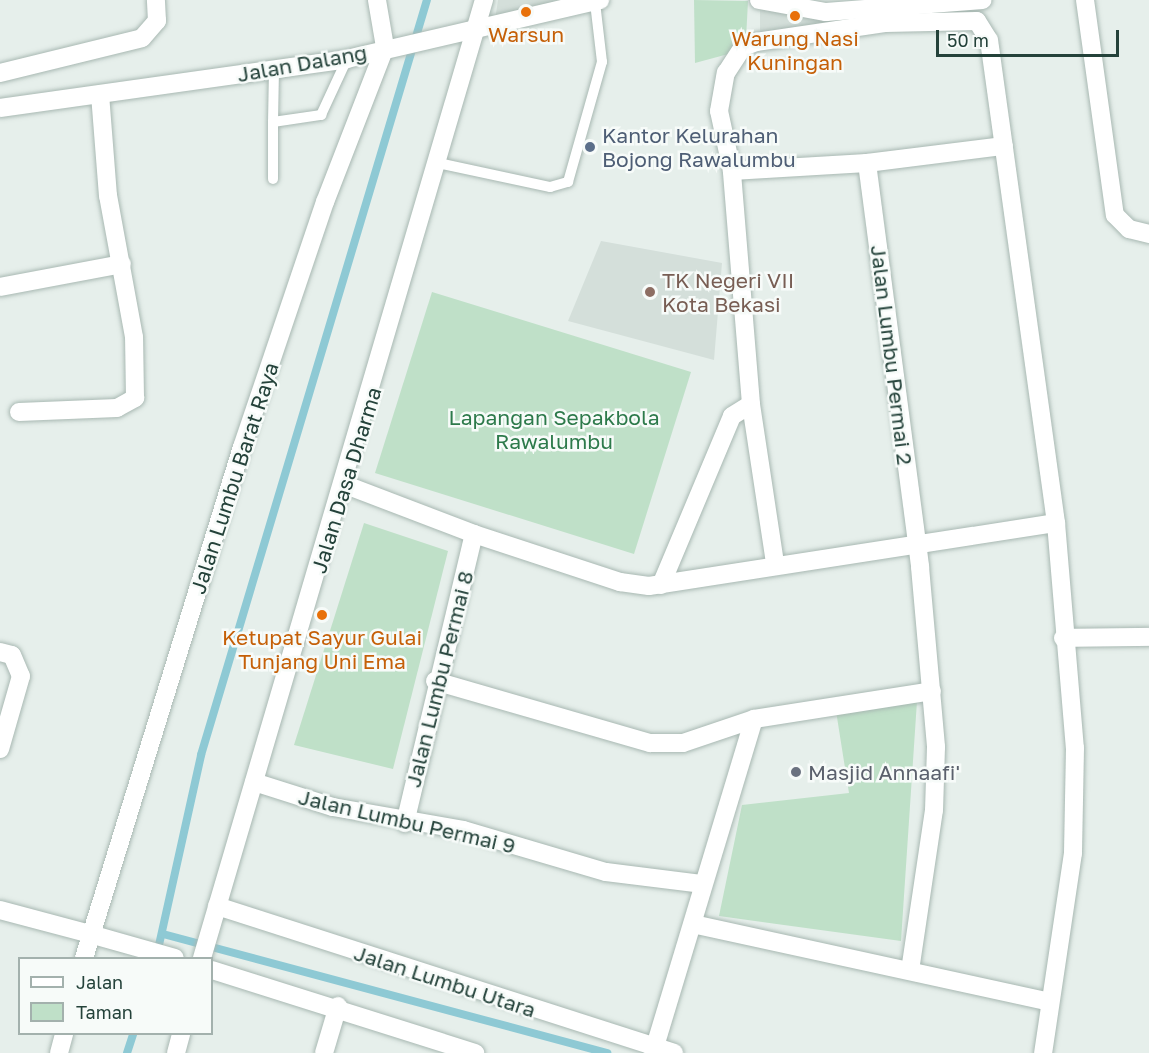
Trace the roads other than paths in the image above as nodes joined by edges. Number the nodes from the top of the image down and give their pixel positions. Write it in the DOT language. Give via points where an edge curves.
graph roads {
  1 [pos="156,0"];
  2 [pos="377,0"];
  3 [pos="484,0"];
  4 [pos="759,0"];
  5 [pos="982,0"];
  6 [pos="1085,0"];
  7 [pos="598,1"];
  8 [pos="477,29"];
  9 [pos="385,47"];
  10 [pos="347,59"];
  11 [pos="274,69"];
  12 [pos="0,73"];
  13 [pos="100,94"];
  14 [pos="0,108"];
  15 [pos="273,122"];
  16 [pos="1004,146"];
  17 [pos="867,163"];
  18 [pos="438,164"];
  19 [pos="732,171"];
  20 [pos="273,179"];
  21 [pos="1149,234"];
  22 [pos="122,264"];
  23 [pos="0,287"];
  24 [pos="751,404"];
  25 [pos="19,412"];
  26 [pos="346,485"];
  27 [pos="1056,524"];
  28 [pos="474,534"];
  29 [pos="917,547"];
  30 [pos="775,563"];
  31 [pos="661,585"];
  32 [pos="1149,637"];
  33 [pos="1063,638"];
  34 [pos="6,653"];
  35 [pos="435,681"];
  36 [pos="932,691"];
  37 [pos="754,719"];
  38 [pos="0,749"];
  39 [pos="254,782"];
  40 [pos="405,823"];
  41 [pos="703,884"];
  42 [pos="217,906"];
  43 [pos="0,910"];
  44 [pos="693,924"];
  45 [pos="90,934"];
  46 [pos="202,956"];
  47 [pos="84,957"];
  48 [pos="172,957"];
  49 [pos="213,969"];
  50 [pos="910,970"];
  51 [pos="1050,1002"];
  52 [pos="338,1006"];
  53 [pos="64,1035"];
  54 [pos="181,1035"];
  55 [pos="654,1051"];
  56 [pos="59,1053"];
  57 [pos="176,1053"];
  58 [pos="324,1053"];
  59 [pos="474,1053"];
  60 [pos="674,1053"];
  61 [pos="1043,1053"];
  1 -- 12 [label="street" via="157,21 142,38"];
  2 -- 9 [label="street"];
  3 -- 8 [label="street, Jalan Dasa Dharma"];
  4 -- 5 [label="street" via="826,12"];
  6 -- 21 [label="street" via="1115,215 1129,230"];
  7 -- 8 [label="street, Jalan Dalang"];
  7 -- 18 [label="lane" via="602,62 568,182 550,187"];
  8 -- 9 [label="street, Jalan Dalang"];
  8 -- 18 [label="street, Jalan Dasa Dharma"];
  9 -- 10 [label="street, Jalan Dalang"];
  9 -- 45 [label="street, Jalan Lumbu Barat Raya" via="325,202 242,447"];
  10 -- 11 [label="street, Jalan Dalang"];
  10 -- 15 [label="lane" via="321,115"];
  11 -- 13 [label="street, Jalan Dalang"];
  11 -- 15 [label="lane"];
  13 -- 14 [label="street, Jalan Dalang"];
  13 -- 22 [label="street" via="108,196"];
  15 -- 20 [label="lane"];
  16 -- 17 [label="street"];
  16 -- 19 [label="street" via="989,40 977,21 885,22 743,47 726,73 720,95"];
  16 -- 27 [label="street"];
  17 -- 19 [label="street"];
  17 -- 29 [label="street, Jalan Lumbu Permai 2"];
  18 -- 26 [label="street, Jalan Dasa Dharma"];
  19 -- 24 [label="street"];
  22 -- 23 [label="street"];
  22 -- 25 [label="street" via="134,337 135,398 117,408"];
  24 -- 30 [label="street"];
  24 -- 31 [label="street" via="732,416"];
  26 -- 28 [label="street"];
  26 -- 39 [label="street, Jalan Dasa Dharma"];
  27 -- 29 [label="street"];
  27 -- 33 [label="street"];
  28 -- 31 [label="street" via="620,582"];
  28 -- 35 [label="street, Jalan Lumbu Permai 8"];
  29 -- 30 [label="street"];
  29 -- 36 [label="street, Jalan Lumbu Permai 2"];
  30 -- 31 [label="street"];
  32 -- 33 [label="street"];
  33 -- 51 [label="street" via="1075,748 1076,818"];
  34 -- 38 [label="street" via="19,686"];
  35 -- 37 [label="street" via="650,743 683,743"];
  35 -- 40 [label="street, Jalan Lumbu Permai 8"];
  36 -- 37 [label="street"];
  36 -- 50 [label="street, Jalan Lumbu Permai 2" via="934,810"];
  37 -- 41 [label="street"];
  39 -- 40 [label="street, Jalan Lumbu Permai 9"];
  39 -- 42 [label="street, Jalan Dasa Dharma"];
  40 -- 41 [label="street, Jalan Lumbu Permai 9" via="463,830 606,872"];
  41 -- 44 [label="street"];
  42 -- 46 [label="street, Jalan Dasa Dharma"];
  42 -- 55 [label="street, Jalan Lumbu Utara"];
  43 -- 45 [label="street"];
  44 -- 50 [label="street"];
  44 -- 55 [label="street"];
  45 -- 47 [label="street, Jalan Lumbu Barat Raya"];
  45 -- 48 [label="street"];
  49 -- 52 [label="street"];
  50 -- 51 [label="street"];
  51 -- 61 [label="street"];
  52 -- 58 [label="street"];
  52 -- 59 [label="street"];
  53 -- 56 [label="street"];
  54 -- 57 [label="street"];
  55 -- 60 [label="street, Jalan Lumbu Utara"];
}
